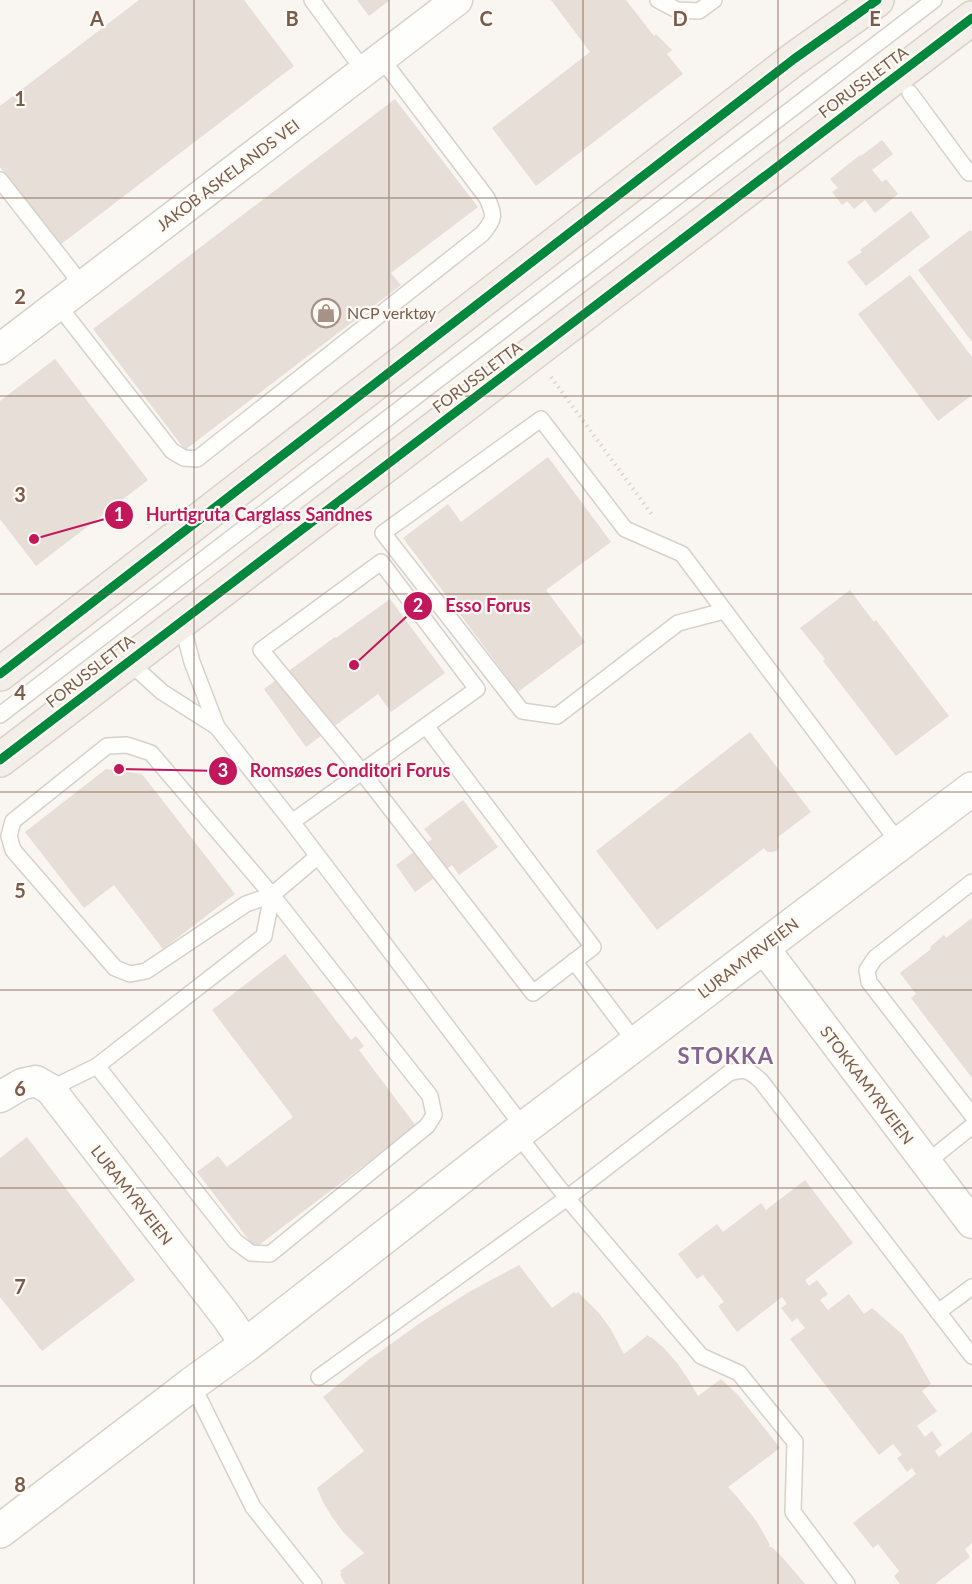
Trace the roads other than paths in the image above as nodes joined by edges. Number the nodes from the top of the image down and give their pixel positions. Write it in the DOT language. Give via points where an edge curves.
graph roads {
  1 [pos="312,0"];
  2 [pos="457,0"];
  3 [pos="658,0"];
  4 [pos="714,0"];
  5 [pos="877,0"];
  6 [pos="934,0"];
  7 [pos="972,18"];
  8 [pos="373,64"];
  9 [pos="910,93"];
  10 [pos="972,171"];
  11 [pos="0,180"];
  12 [pos="83,286"];
  13 [pos="58,305"];
  14 [pos="0,349"];
  15 [pos="724,611"];
  16 [pos="182,621"];
  17 [pos="128,661"];
  18 [pos="0,674"];
  19 [pos="0,715"];
  20 [pos="426,726"];
  21 [pos="218,727"];
  22 [pos="0,760"];
  23 [pos="362,772"];
  24 [pos="972,789"];
  25 [pos="292,822"];
  26 [pos="899,843"];
  27 [pos="317,857"];
  28 [pos="972,882"];
  29 [pos="272,894"];
  30 [pos="763,947"];
  31 [pos="574,962"];
  32 [pos="636,1043"];
  33 [pos="97,1066"];
  34 [pos="50,1089"];
  35 [pos="0,1098"];
  36 [pos="972,1115"];
  37 [pos="972,1126"];
  38 [pos="521,1131"];
  39 [pos="926,1162"];
  40 [pos="567,1198"];
  41 [pos="972,1223"];
  42 [pos="972,1287"];
  43 [pos="938,1312"];
  44 [pos="246,1345"];
  45 [pos="972,1356"];
  46 [pos="319,1377"];
  47 [pos="192,1384"];
  48 [pos="0,1531"];
  49 [pos="314,1584"];
  50 [pos="847,1584"];
  1 -- 8 [label="lane"];
  2 -- 8 [label="street, JAKOB ASKELANDS VEI"];
  3 -- 4 [label="lane" via="677,10 699,11"];
  5 -- 18 [label="main road" via="794,59"];
  6 -- 19 [label="lane"];
  7 -- 16 [label="main road, FORUSSLETTA"];
  8 -- 12 [label="street, JAKOB ASKELANDS VEI"];
  8 -- 13 [label="lane" via="487,198 493,212 491,223 197,459 184,458 172,450"];
  9 -- 10 [label="lane" via="969,173"];
  11 -- 12 [label="lane"];
  12 -- 13 [label="street, JAKOB ASKELANDS VEI"];
  13 -- 14 [label="street, JAKOB ASKELANDS VEI"];
  15 -- 15 [label="lane" via="682,554 625,529 541,419 384,533 522,711 557,716 678,623"];
  15 -- 26 [label="lane"];
  16 -- 17 [label="main road, FORUSSLETTA"];
  16 -- 21 [label="lane" via="192,662"];
  17 -- 21 [label="lane" via="162,692"];
  17 -- 22 [label="main road, FORUSSLETTA"];
  20 -- 23 [label="lane"];
  20 -- 23 [label="lane" via="477,689 381,562 261,651"];
  20 -- 31 [label="lane" via="593,947"];
  21 -- 25 [label="lane"];
  23 -- 25 [label="lane"];
  23 -- 31 [label="lane" via="533,993"];
  24 -- 26 [label="street, LURAMYRVEIEN"];
  25 -- 27 [label="lane"];
  26 -- 30 [label="street, LURAMYRVEIEN"];
  27 -- 29 [label="lane"];
  27 -- 38 [label="lane"];
  28 -- 36 [label="lane" via="875,958 867,970 869,982"];
  29 -- 29 [label="lane" via="246,904 146,971 130,974 115,968 13,850 9,836 13,821 107,746 127,745 151,753"];
  29 -- 33 [label="lane" via="264,936"];
  29 -- 33 [label="lane" via="430,1096 434,1115 427,1126 270,1254 251,1253 235,1241"];
  30 -- 32 [label="street, LURAMYRVEIEN"];
  30 -- 39 [label="street, STOKKAMYRVEIEN"];
  31 -- 32 [label="lane"];
  32 -- 38 [label="street, LURAMYRVEIEN"];
  33 -- 34 [label="lane"];
  34 -- 35 [label="street" via="36,1082 22,1084"];
  34 -- 44 [label="street, LURAMYRVEIEN"];
  37 -- 39 [label="lane"];
  38 -- 40 [label="lane"];
  38 -- 44 [label="street, LURAMYRVEIEN"];
  39 -- 41 [label="street, STOKKAMYRVEIEN"];
  40 -- 43 [label="lane" via="729,1073 750,1071"];
  40 -- 46 [label="lane"];
  40 -- 50 [label="lane" via="701,1356 739,1373 795,1442 793,1512"];
  42 -- 43 [label="lane"];
  43 -- 45 [label="lane"];
  44 -- 47 [label="street, LURAMYRVEIEN"];
  47 -- 48 [label="street, LURAMYRVEIEN"];
  47 -- 49 [label="lane" via="254,1507"];
}
